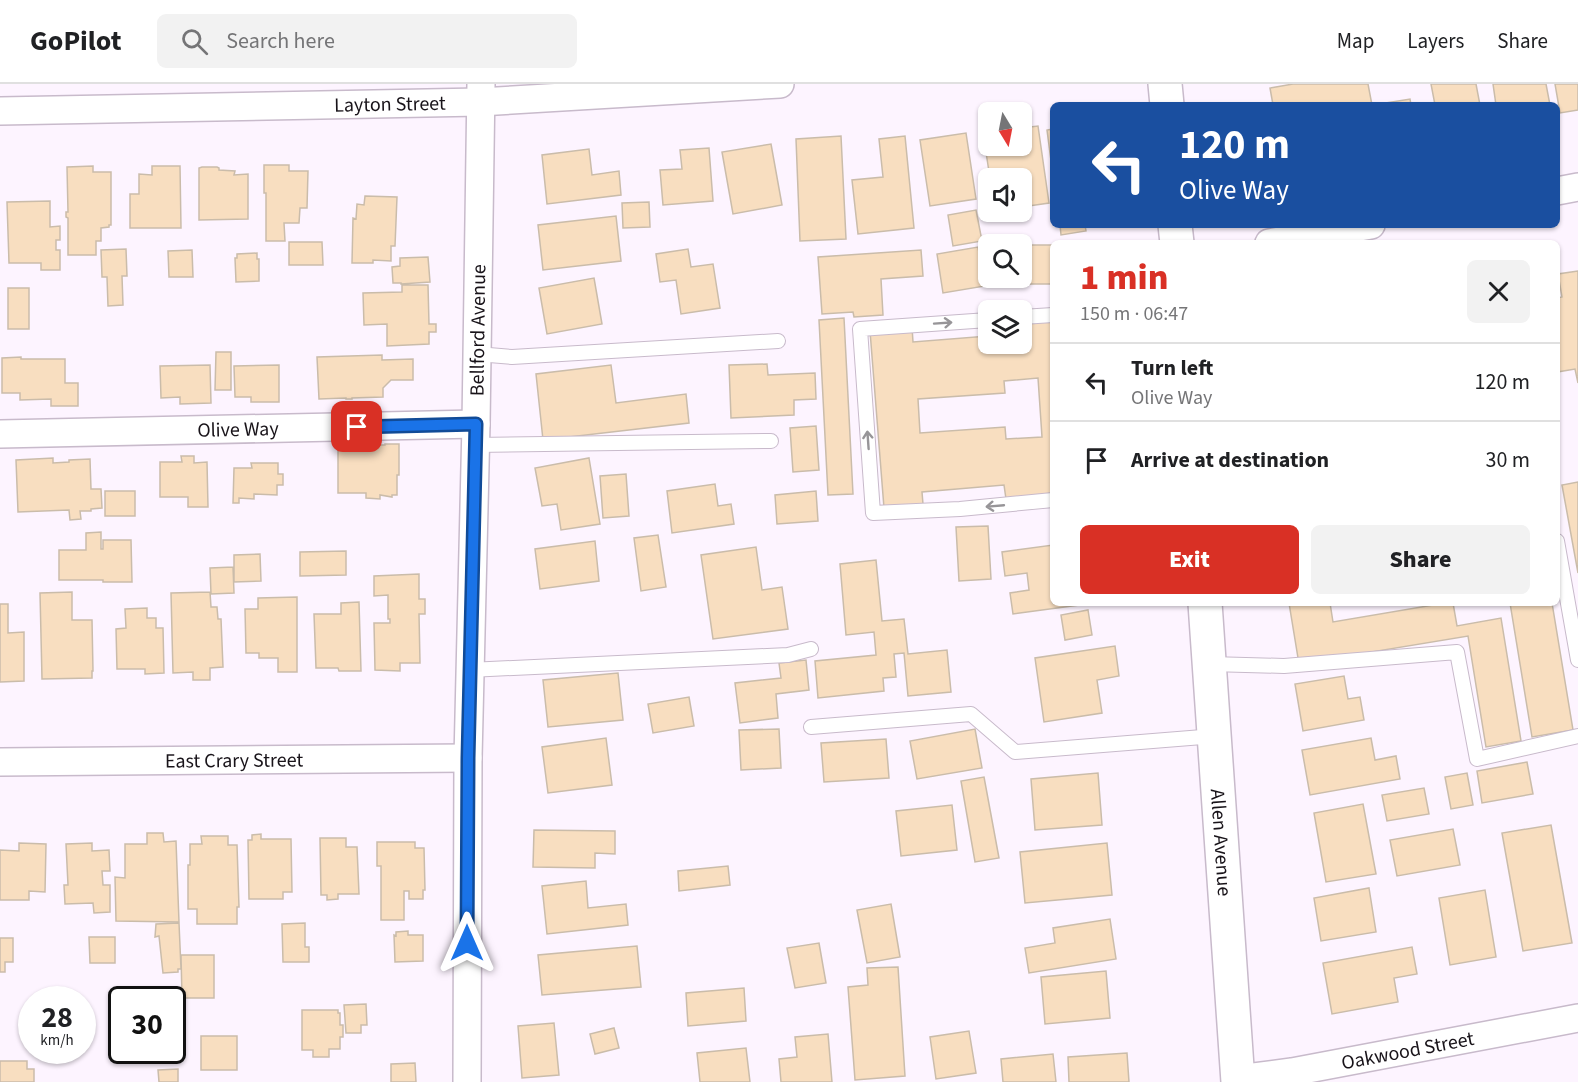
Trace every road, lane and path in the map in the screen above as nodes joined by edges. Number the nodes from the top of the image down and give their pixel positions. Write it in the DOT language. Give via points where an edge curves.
graph roads {
  1 [pos="780,84"];
  2 [pos="1165,84"];
  3 [pos="480,93"];
  4 [pos="1167,102"];
  5 [pos="0,111"];
  6 [pos="1578,187"];
  7 [pos="1560,190"];
  8 [pos="1354,228"];
  9 [pos="1286,240"];
  10 [pos="1050,315"];
  11 [pos="1032,316"];
  12 [pos="978,321"];
  13 [pos="778,341"];
  14 [pos="477,354"];
  15 [pos="0,434"];
  16 [pos="475,435"];
  17 [pos="771,441"];
  18 [pos="1050,501"];
  19 [pos="1560,558"];
  20 [pos="1205,606"];
  21 [pos="811,649"];
  22 [pos="1578,660"];
  23 [pos="1210,664"];
  24 [pos="470,670"];
  25 [pos="811,727"];
  26 [pos="1215,736"];
  27 [pos="1578,736"];
  28 [pos="468,758"];
  29 [pos="0,762"];
  30 [pos="1578,1018"];
  31 [pos="1238,1081"];
  32 [pos="467,1082"];
  1 -- 3 [label="street, Layton Street"];
  2 -- 4 [label="street"];
  3 -- 5 [label="street, Layton Street"];
  3 -- 14 [label="street, Bellford Avenue"];
  6 -- 7 [label="street"];
  8 -- 9 [label="street"];
  10 -- 11 [label="lane"];
  18 -- 12 [label="lane, one-way" via="873,513 860,329"];
  13 -- 14 [label="lane" via="512,357"];
  14 -- 16 [label="street, Bellford Avenue"];
  15 -- 16 [label="street, Olive Way"];
  16 -- 17 [label="lane"];
  16 -- 24 [label="street, Bellford Avenue"];
  19 -- 22 [label="lane"];
  20 -- 23 [label="street, Allen Avenue"];
  21 -- 24 [label="lane" via="788,655"];
  23 -- 26 [label="street, Allen Avenue"];
  23 -- 27 [label="lane" via="1284,666 1457,652 1477,759"];
  24 -- 28 [label="street, Bellford Avenue"];
  25 -- 26 [label="lane" via="971,714 1015,752"];
  26 -- 31 [label="street, Allen Avenue"];
  28 -- 29 [label="street, East Crary Street"];
  28 -- 32 [label="street, Bellford Avenue"];
  30 -- 31 [label="street, Oakwood Street"];
}
